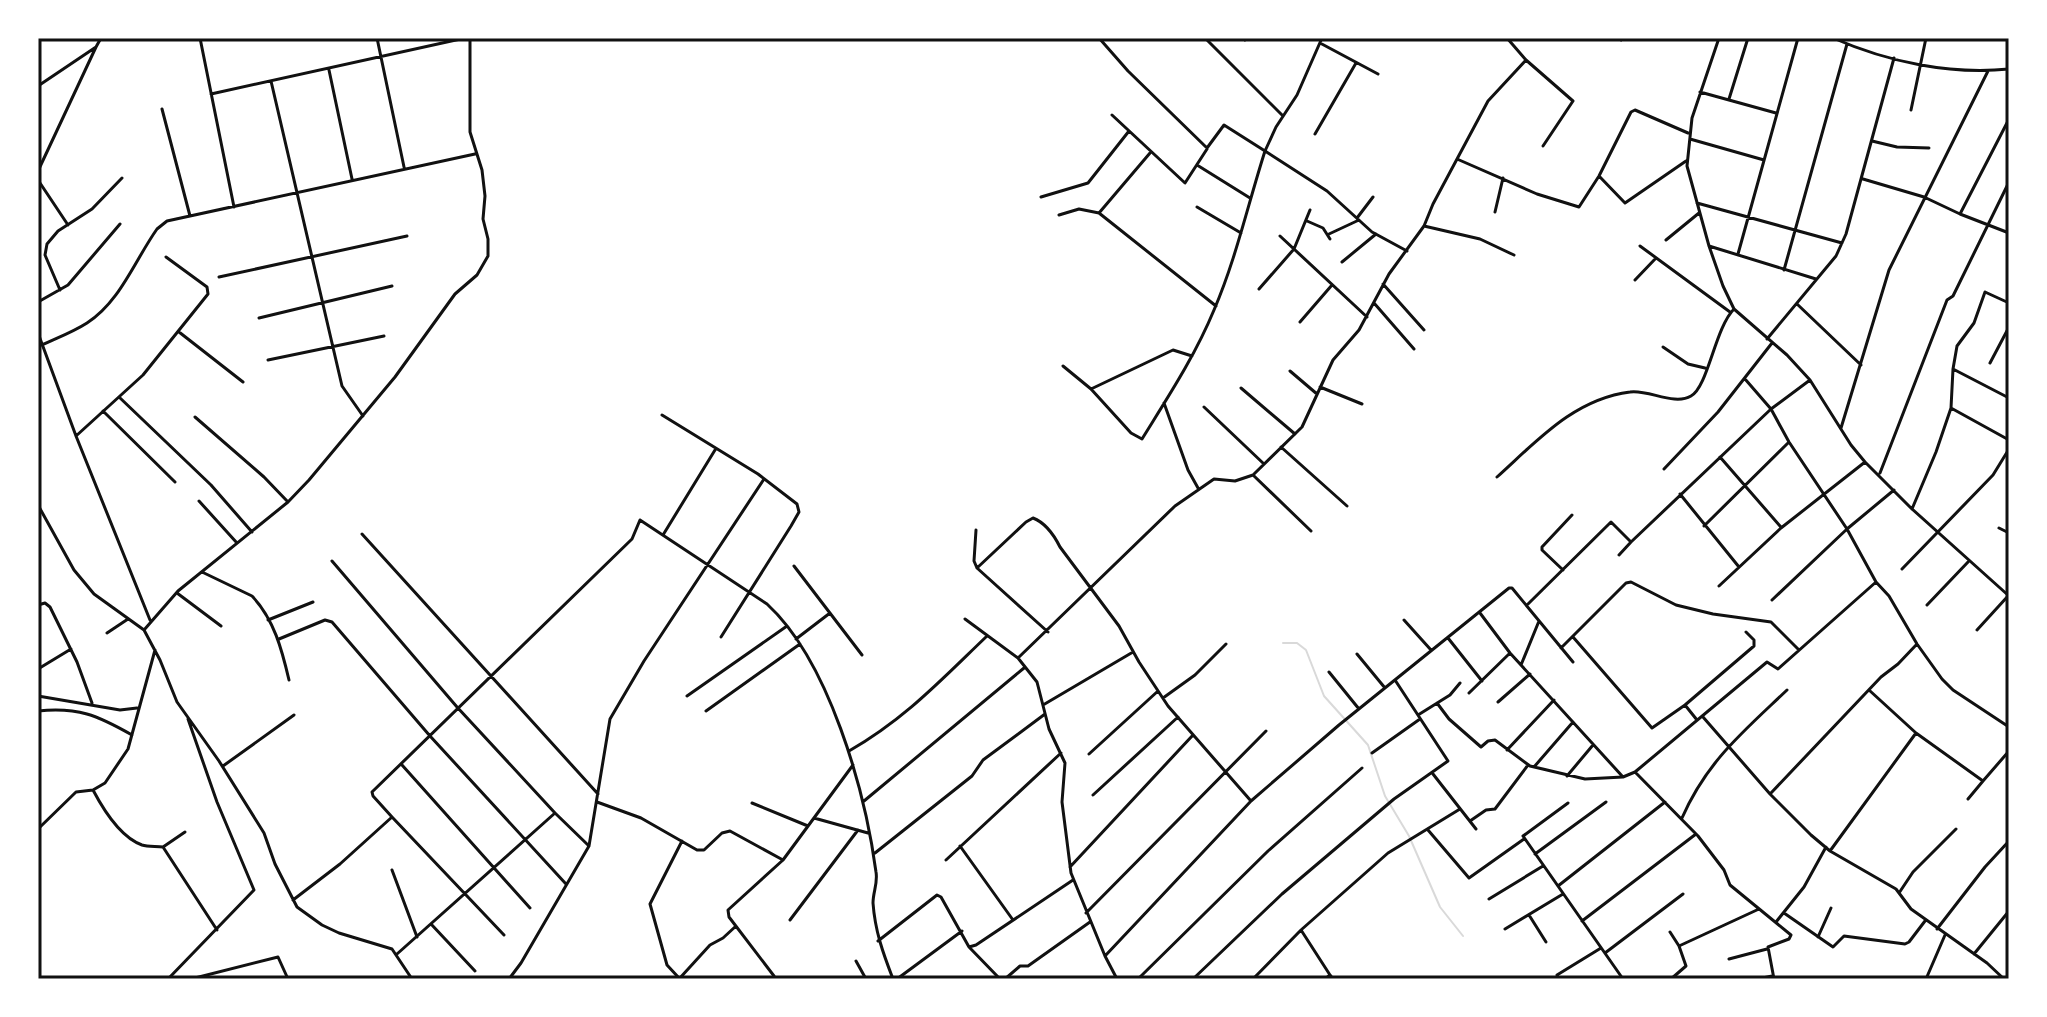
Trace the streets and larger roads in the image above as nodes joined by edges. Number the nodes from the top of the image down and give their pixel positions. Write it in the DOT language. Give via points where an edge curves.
graph roads {
  1 [pos="101,38"];
  2 [pos="200,38"];
  3 [pos="377,38"];
  4 [pos="468,38"];
  5 [pos="1099,38"];
  6 [pos="1205,38"];
  7 [pos="1507,38"];
  8 [pos="1719,38"];
  9 [pos="1748,38"];
  10 [pos="1798,38"];
  11 [pos="1833,38"];
  12 [pos="1926,38"];
  13 [pos="1321,40"];
  14 [pos="1847,44"];
  15 [pos="96,47"];
  16 [pos="380,56"];
  17 [pos="1894,58"];
  18 [pos="1526,60"];
  19 [pos="1356,63"];
  20 [pos="1922,65"];
  21 [pos="328,68"];
  22 [pos="2009,69"];
  23 [pos="1988,71"];
  24 [pos="1378,74"];
  25 [pos="271,81"];
  26 [pos="38,86"];
  27 [pos="1700,92"];
  28 [pos="211,94"];
  29 [pos="1729,99"];
  30 [pos="162,109"];
  31 [pos="1911,110"];
  32 [pos="1776,113"];
  33 [pos="1112,115"];
  34 [pos="1283,116"];
  35 [pos="2009,119"];
  36 [pos="1129,131"];
  37 [pos="1315,134"];
  38 [pos="1688,136"];
  39 [pos="1872,141"];
  40 [pos="1543,146"];
  41 [pos="1207,148"];
  42 [pos="1929,148"];
  43 [pos="1265,151"];
  44 [pos="1150,153"];
  45 [pos="476,154"];
  46 [pos="1457,159"];
  47 [pos="1687,160"];
  48 [pos="1764,160"];
  49 [pos="1197,165"];
  50 [pos="404,167"];
  51 [pos="38,171"];
  52 [pos="1599,176"];
  53 [pos="122,178"];
  54 [pos="1503,178"];
  55 [pos="352,179"];
  56 [pos="1862,179"];
  57 [pos="38,180"];
  58 [pos="2009,182"];
  59 [pos="296,192"];
  60 [pos="1041,197"];
  61 [pos="1373,197"];
  62 [pos="1924,197"];
  63 [pos="1250,198"];
  64 [pos="1697,203"];
  65 [pos="234,207"];
  66 [pos="1197,207"];
  67 [pos="1310,210"];
  68 [pos="1495,212"];
  69 [pos="1099,213"];
  70 [pos="1699,213"];
  71 [pos="1960,214"];
  72 [pos="1059,215"];
  73 [pos="190,216"];
  74 [pos="1748,216"];
  75 [pos="1358,219"];
  76 [pos="1307,221"];
  77 [pos="120,224"];
  78 [pos="68,225"];
  79 [pos="1987,225"];
  80 [pos="1424,226"];
  81 [pos="1795,230"];
  82 [pos="1241,233"];
  83 [pos="2009,233"];
  84 [pos="1376,234"];
  85 [pos="407,236"];
  86 [pos="1280,236"];
  87 [pos="1666,240"];
  88 [pos="1842,243"];
  89 [pos="1640,246"];
  90 [pos="1709,246"];
  91 [pos="1294,249"];
  92 [pos="1407,251"];
  93 [pos="1738,254"];
  94 [pos="1514,255"];
  95 [pos="166,257"];
  96 [pos="311,257"];
  97 [pos="1656,258"];
  98 [pos="1342,262"];
  99 [pos="1784,270"];
  100 [pos="219,277"];
  101 [pos="1818,279"];
  102 [pos="1635,280"];
  103 [pos="1383,284"];
  104 [pos="1332,285"];
  105 [pos="392,286"];
  106 [pos="1259,289"];
  107 [pos="60,290"];
  108 [pos="38,302"];
  109 [pos="322,302"];
  110 [pos="1374,303"];
  111 [pos="2009,303"];
  112 [pos="1797,304"];
  113 [pos="1216,306"];
  114 [pos="1732,310"];
  115 [pos="1367,317"];
  116 [pos="259,318"];
  117 [pos="1300,322"];
  118 [pos="2009,327"];
  119 [pos="1424,330"];
  120 [pos="179,332"];
  121 [pos="38,333"];
  122 [pos="384,336"];
  123 [pos="1767,339"];
  124 [pos="1772,343"];
  125 [pos="42,345"];
  126 [pos="333,346"];
  127 [pos="1663,347"];
  128 [pos="1414,349"];
  129 [pos="1192,356"];
  130 [pos="268,360"];
  131 [pos="1990,363"];
  132 [pos="1861,365"];
  133 [pos="1063,366"];
  134 [pos="1706,369"];
  135 [pos="1953,369"];
  136 [pos="1290,371"];
  137 [pos="1745,379"];
  138 [pos="1810,380"];
  139 [pos="243,382"];
  140 [pos="1320,387"];
  141 [pos="1241,388"];
  142 [pos="1091,389"];
  143 [pos="1317,394"];
  144 [pos="119,397"];
  145 [pos="2009,398"];
  146 [pos="1164,403"];
  147 [pos="1362,404"];
  148 [pos="1204,407"];
  149 [pos="1951,408"];
  150 [pos="1771,409"];
  151 [pos="103,411"];
  152 [pos="662,415"];
  153 [pos="363,416"];
  154 [pos="195,417"];
  155 [pos="1841,429"];
  156 [pos="1295,434"];
  157 [pos="76,436"];
  158 [pos="2009,440"];
  159 [pos="1789,442"];
  160 [pos="1281,447"];
  161 [pos="716,449"];
  162 [pos="2009,449"];
  163 [pos="1720,457"];
  164 [pos="1865,462"];
  165 [pos="1264,464"];
  166 [pos="1664,469"];
  167 [pos="1253,475"];
  168 [pos="1879,475"];
  169 [pos="1497,477"];
  170 [pos="764,479"];
  171 [pos="175,482"];
  172 [pos="1745,487"];
  173 [pos="1199,490"];
  174 [pos="1894,490"];
  175 [pos="1824,493"];
  176 [pos="1680,494"];
  177 [pos="199,501"];
  178 [pos="288,502"];
  179 [pos="38,505"];
  180 [pos="1347,506"];
  181 [pos="1912,509"];
  182 [pos="1572,515"];
  183 [pos="1704,526"];
  184 [pos="1781,528"];
  185 [pos="1999,528"];
  186 [pos="1847,529"];
  187 [pos="976,530"];
  188 [pos="1311,531"];
  189 [pos="252,532"];
  190 [pos="1939,533"];
  191 [pos="2009,533"];
  192 [pos="362,534"];
  193 [pos="663,535"];
  194 [pos="1631,542"];
  195 [pos="238,544"];
  196 [pos="1619,555"];
  197 [pos="332,561"];
  198 [pos="1969,561"];
  199 [pos="709,565"];
  200 [pos="794,566"];
  201 [pos="1739,567"];
  202 [pos="977,568"];
  203 [pos="1902,569"];
  204 [pos="1563,570"];
  205 [pos="202,572"];
  206 [pos="1876,582"];
  207 [pos="1719,586"];
  208 [pos="1090,588"];
  209 [pos="748,591"];
  210 [pos="177,593"];
  211 [pos="2009,596"];
  212 [pos="1772,600"];
  213 [pos="313,602"];
  214 [pos="38,605"];
  215 [pos="1527,605"];
  216 [pos="1927,605"];
  217 [pos="830,613"];
  218 [pos="1480,613"];
  219 [pos="128,619"];
  220 [pos="965,619"];
  221 [pos="268,620"];
  222 [pos="1404,620"];
  223 [pos="150,621"];
  224 [pos="1539,621"];
  225 [pos="221,626"];
  226 [pos="787,626"];
  227 [pos="144,630"];
  228 [pos="1977,630"];
  229 [pos="1048,632"];
  230 [pos="1746,632"];
  231 [pos="107,633"];
  232 [pos="987,636"];
  233 [pos="721,637"];
  234 [pos="1573,637"];
  235 [pos="1448,638"];
  236 [pos="279,639"];
  237 [pos="796,639"];
  238 [pos="800,644"];
  239 [pos="1226,644"];
  240 [pos="1917,644"];
  241 [pos="1561,648"];
  242 [pos="71,649"];
  243 [pos="155,650"];
  244 [pos="1799,650"];
  245 [pos="1432,651"];
  246 [pos="1133,652"];
  247 [pos="1510,653"];
  248 [pos="1357,654"];
  249 [pos="862,655"];
  250 [pos="1018,658"];
  251 [pos="1573,662"];
  252 [pos="1521,665"];
  253 [pos="1024,668"];
  254 [pos="38,669"];
  255 [pos="1329,672"];
  256 [pos="1530,674"];
  257 [pos="490,676"];
  258 [pos="289,680"];
  259 [pos="1395,680"];
  260 [pos="1482,681"];
  261 [pos="1460,683"];
  262 [pos="1385,688"];
  263 [pos="1868,689"];
  264 [pos="1787,690"];
  265 [pos="1158,691"];
  266 [pos="1469,693"];
  267 [pos="38,696"];
  268 [pos="687,696"];
  269 [pos="1163,698"];
  270 [pos="1554,700"];
  271 [pos="1498,702"];
  272 [pos="92,703"];
  273 [pos="1437,703"];
  274 [pos="1043,705"];
  275 [pos="1685,705"];
  276 [pos="457,707"];
  277 [pos="138,708"];
  278 [pos="1359,709"];
  279 [pos="38,711"];
  280 [pos="706,711"];
  281 [pos="1045,714"];
  282 [pos="186,715"];
  283 [pos="294,715"];
  284 [pos="1178,717"];
  285 [pos="1419,717"];
  286 [pos="1703,717"];
  287 [pos="1697,720"];
  288 [pos="1573,721"];
  289 [pos="2009,727"];
  290 [pos="1266,731"];
  291 [pos="1916,733"];
  292 [pos="132,735"];
  293 [pos="1193,735"];
  294 [pos="430,736"];
  295 [pos="1594,744"];
  296 [pos="1729,746"];
  297 [pos="1507,750"];
  298 [pos="849,751"];
  299 [pos="2009,751"];
  300 [pos="1061,753"];
  301 [pos="1372,753"];
  302 [pos="1089,754"];
  303 [pos="402,765"];
  304 [pos="853,765"];
  305 [pos="1528,765"];
  306 [pos="223,766"];
  307 [pos="1534,767"];
  308 [pos="1362,768"];
  309 [pos="1225,771"];
  310 [pos="1635,772"];
  311 [pos="1433,774"];
  312 [pos="1567,776"];
  313 [pos="1623,777"];
  314 [pos="1983,781"];
  315 [pos="93,790"];
  316 [pos="598,794"];
  317 [pos="1770,794"];
  318 [pos="1093,795"];
  319 [pos="1968,799"];
  320 [pos="864,801"];
  321 [pos="1251,801"];
  322 [pos="597,802"];
  323 [pos="1606,802"];
  324 [pos="1665,802"];
  325 [pos="752,803"];
  326 [pos="1568,803"];
  327 [pos="1460,809"];
  328 [pos="555,813"];
  329 [pos="392,817"];
  330 [pos="814,818"];
  331 [pos="1682,818"];
  332 [pos="1470,821"];
  333 [pos="808,826"];
  334 [pos="38,828"];
  335 [pos="1476,829"];
  336 [pos="1956,829"];
  337 [pos="858,830"];
  338 [pos="1428,830"];
  339 [pos="185,832"];
  340 [pos="870,833"];
  341 [pos="1696,834"];
  342 [pos="1524,839"];
  343 [pos="526,841"];
  344 [pos="682,841"];
  345 [pos="2009,841"];
  346 [pos="589,846"];
  347 [pos="960,846"];
  348 [pos="163,847"];
  349 [pos="1826,847"];
  350 [pos="1830,851"];
  351 [pos="874,854"];
  352 [pos="1535,854"];
  353 [pos="783,860"];
  354 [pos="946,860"];
  355 [pos="1543,866"];
  356 [pos="1070,867"];
  357 [pos="493,869"];
  358 [pos="392,870"];
  359 [pos="1073,880"];
  360 [pos="567,885"];
  361 [pos="1557,886"];
  362 [pos="1899,893"];
  363 [pos="1563,894"];
  364 [pos="1683,894"];
  365 [pos="463,895"];
  366 [pos="1489,899"];
  367 [pos="293,900"];
  368 [pos="530,908"];
  369 [pos="1831,908"];
  370 [pos="1759,909"];
  371 [pos="2009,911"];
  372 [pos="1086,913"];
  373 [pos="1784,913"];
  374 [pos="1529,915"];
  375 [pos="790,920"];
  376 [pos="1013,920"];
  377 [pos="1582,921"];
  378 [pos="1926,921"];
  379 [pos="1090,922"];
  380 [pos="1776,922"];
  381 [pos="431,924"];
  382 [pos="736,926"];
  383 [pos="1505,929"];
  384 [pos="1937,929"];
  385 [pos="217,930"];
  386 [pos="1301,930"];
  387 [pos="962,931"];
  388 [pos="1670,932"];
  389 [pos="504,935"];
  390 [pos="1945,935"];
  391 [pos="417,937"];
  392 [pos="1818,937"];
  393 [pos="878,941"];
  394 [pos="1546,942"];
  395 [pos="1679,946"];
  396 [pos="969,947"];
  397 [pos="1601,948"];
  398 [pos="1767,949"];
  399 [pos="1605,953"];
  400 [pos="397,954"];
  401 [pos="1974,954"];
  402 [pos="1105,956"];
  403 [pos="1729,959"];
  404 [pos="856,961"];
  405 [pos="475,971"];
  406 [pos="774,976"];
  407 [pos="1116,977"];
  408 [pos="1332,977"];
  409 [pos="679,978"];
  410 [pos="1773,978"];
  411 [pos="2001,978"];
  412 [pos="168,979"];
  413 [pos="191,979"];
  414 [pos="288,979"];
  415 [pos="412,979"];
  416 [pos="509,979"];
  417 [pos="866,979"];
  418 [pos="895,979"];
  419 [pos="1002,979"];
  420 [pos="1106,979"];
  421 [pos="1138,979"];
  422 [pos="1193,979"];
  423 [pos="1253,979"];
  424 [pos="1325,979"];
  425 [pos="1559,979"];
  426 [pos="1623,979"];
  427 [pos="1671,979"];
  428 [pos="1758,979"];
  429 [pos="1926,979"];
  1 -- 15 [label="street"];
  2 -- 28 [label="street"];
  3 -- 16 [label="street"];
  4 -- 16 [label="street"];
  4 -- 45 [label="street" via="470,132"];
  5 -- 41 [label="street"];
  6 -- 34 [label="street"];
  7 -- 18 [label="street"];
  8 -- 27 [label="street"];
  9 -- 29 [label="street"];
  10 -- 32 [label="street"];
  11 -- 14 [label="street"];
  12 -- 20 [label="street"];
  13 -- 19 [label="street"];
  13 -- 34 [label="street"];
  14 -- 17 [label="street"];
  14 -- 81 [label="street"];
  15 -- 26 [label="street"];
  15 -- 51 [label="street"];
  16 -- 21 [label="street"];
  16 -- 50 [label="street"];
  17 -- 20 [label="street"];
  17 -- 39 [label="street"];
  18 -- 40 [label="street" via="1573,101"];
  18 -- 46 [label="street" via="1488,101"];
  19 -- 24 [label="street"];
  19 -- 37 [label="street"];
  20 -- 23 [label="street"];
  20 -- 31 [label="street"];
  21 -- 25 [label="street"];
  21 -- 55 [label="street"];
  22 -- 23 [label="street"];
  23 -- 62 [label="street"];
  25 -- 28 [label="street"];
  25 -- 59 [label="street"];
  27 -- 29 [label="street"];
  27 -- 38 [label="street"];
  28 -- 65 [label="street"];
  29 -- 32 [label="street"];
  30 -- 73 [label="street"];
  32 -- 48 [label="street"];
  33 -- 36 [label="street"];
  34 -- 43 [label="street"];
  35 -- 71 [label="street"];
  36 -- 44 [label="street"];
  36 -- 60 [label="street" via="1088,183"];
  38 -- 47 [label="street"];
  38 -- 48 [label="street"];
  38 -- 52 [label="street" via="1635,110"];
  39 -- 42 [label="street"];
  39 -- 56 [label="street"];
  41 -- 43 [label="street" via="1224,125"];
  41 -- 49 [label="street"];
  43 -- 63 [label="street"];
  43 -- 75 [label="street" via="1327,191"];
  44 -- 49 [label="street" via="1185,183"];
  44 -- 69 [label="street"];
  45 -- 50 [label="street"];
  45 -- 153 [label="street" via="483,179 488,256"];
  46 -- 54 [label="street"];
  46 -- 80 [label="street"];
  47 -- 52 [label="street" via="1625,203"];
  47 -- 64 [label="street"];
  48 -- 74 [label="street"];
  49 -- 63 [label="street"];
  50 -- 55 [label="street"];
  52 -- 54 [label="street" via="1579,207"];
  53 -- 78 [label="street"];
  54 -- 68 [label="street"];
  55 -- 59 [label="street"];
  56 -- 62 [label="street"];
  56 -- 88 [label="street"];
  57 -- 78 [label="street"];
  58 -- 79 [label="street"];
  59 -- 65 [label="street"];
  59 -- 96 [label="street"];
  61 -- 75 [label="street"];
  62 -- 71 [label="street"];
  62 -- 132 [label="street" via="1889,270"];
  63 -- 82 [label="street"];
  64 -- 70 [label="street"];
  64 -- 74 [label="street"];
  65 -- 73 [label="street"];
  66 -- 82 [label="street"];
  67 -- 76 [label="street"];
  69 -- 72 [label="street" via="1079,209"];
  69 -- 113 [label="street"];
  70 -- 87 [label="street"];
  70 -- 90 [label="street"];
  71 -- 79 [label="street"];
  73 -- 125 [label="street" via="157,229 98,315"];
  74 -- 81 [label="street"];
  74 -- 93 [label="street"];
  75 -- 76 [label="street" via="1329,237"];
  75 -- 84 [label="street"];
  76 -- 91 [label="street"];
  77 -- 107 [label="street"];
  78 -- 107 [label="street" via="51,237 45,255"];
  79 -- 83 [label="street"];
  79 -- 168 [label="street" via="1947,300"];
  80 -- 92 [label="street"];
  80 -- 94 [label="street" via="1480,239"];
  81 -- 88 [label="street"];
  81 -- 99 [label="street"];
  82 -- 113 [label="street"];
  84 -- 92 [label="street"];
  84 -- 98 [label="street"];
  85 -- 96 [label="street"];
  86 -- 91 [label="street"];
  88 -- 101 [label="street"];
  89 -- 97 [label="street"];
  90 -- 93 [label="street"];
  90 -- 114 [label="street"];
  91 -- 104 [label="street"];
  91 -- 106 [label="street"];
  92 -- 103 [label="street"];
  93 -- 99 [label="street"];
  95 -- 120 [label="street" via="209,289"];
  96 -- 100 [label="street"];
  96 -- 109 [label="street"];
  97 -- 102 [label="street"];
  97 -- 114 [label="street"];
  99 -- 101 [label="street"];
  101 -- 112 [label="street"];
  103 -- 110 [label="street"];
  103 -- 119 [label="street"];
  104 -- 115 [label="street"];
  104 -- 117 [label="street"];
  105 -- 109 [label="street"];
  107 -- 108 [label="street"];
  109 -- 116 [label="street"];
  109 -- 126 [label="street"];
  110 -- 115 [label="street"];
  110 -- 128 [label="street"];
  111 -- 135 [label="street" via="1985,292 1974,323 1957,346"];
  112 -- 123 [label="street"];
  112 -- 132 [label="street"];
  113 -- 129 [label="street"];
  114 -- 123 [label="street"];
  114 -- 134 [label="street"];
  115 -- 140 [label="street" via="1333,360"];
  118 -- 131 [label="street"];
  120 -- 139 [label="street"];
  120 -- 144 [label="street"];
  121 -- 125 [label="street"];
  122 -- 126 [label="street"];
  123 -- 124 [label="street"];
  124 -- 137 [label="street"];
  124 -- 138 [label="street"];
  125 -- 157 [label="street"];
  126 -- 130 [label="street"];
  126 -- 153 [label="street" via="342,386"];
  127 -- 134 [label="street"];
  129 -- 142 [label="street" via="1173,350"];
  129 -- 146 [label="street"];
  132 -- 155 [label="street"];
  133 -- 142 [label="street"];
  134 -- 169 [label="street" via="1695,393 1684,399 1632,391 1582,405"];
  135 -- 145 [label="street"];
  135 -- 149 [label="street"];
  136 -- 143 [label="street"];
  137 -- 150 [label="street"];
  137 -- 166 [label="street"];
  138 -- 150 [label="street"];
  138 -- 155 [label="street"];
  140 -- 143 [label="street"];
  140 -- 147 [label="street"];
  141 -- 156 [label="street"];
  142 -- 146 [label="street" via="1142,439"];
  143 -- 156 [label="street"];
  144 -- 151 [label="street"];
  144 -- 189 [label="street"];
  146 -- 173 [label="street"];
  148 -- 165 [label="street"];
  149 -- 158 [label="street"];
  149 -- 181 [label="street"];
  150 -- 159 [label="street"];
  150 -- 163 [label="street"];
  151 -- 157 [label="street"];
  151 -- 171 [label="street"];
  152 -- 161 [label="street"];
  153 -- 178 [label="street"];
  154 -- 178 [label="street"];
  155 -- 164 [label="street"];
  156 -- 160 [label="street"];
  157 -- 223 [label="street"];
  159 -- 172 [label="street"];
  159 -- 175 [label="street"];
  160 -- 165 [label="street"];
  160 -- 180 [label="street"];
  161 -- 170 [label="street"];
  161 -- 193 [label="street"];
  162 -- 190 [label="street" via="1993,475"];
  163 -- 172 [label="street"];
  163 -- 176 [label="street"];
  164 -- 168 [label="street"];
  164 -- 175 [label="street"];
  165 -- 167 [label="street"];
  167 -- 173 [label="street" via="1235,481 1214,479"];
  167 -- 188 [label="street"];
  168 -- 174 [label="street"];
  170 -- 199 [label="street"];
  170 -- 209 [label="street" via="797,504 799,512"];
  172 -- 183 [label="street"];
  172 -- 184 [label="street"];
  173 -- 208 [label="street" via="1175,506"];
  174 -- 181 [label="street"];
  174 -- 186 [label="street"];
  175 -- 184 [label="street"];
  175 -- 186 [label="street"];
  176 -- 183 [label="street"];
  176 -- 194 [label="street"];
  177 -- 195 [label="street"];
  178 -- 189 [label="street"];
  179 -- 219 [label="street" via="74,570 94,594"];
  181 -- 190 [label="street"];
  182 -- 204 [label="street" via="1542,547"];
  183 -- 201 [label="street"];
  184 -- 201 [label="street"];
  185 -- 191 [label="street"];
  186 -- 206 [label="street"];
  186 -- 212 [label="street"];
  187 -- 202 [label="street"];
  189 -- 195 [label="street"];
  190 -- 198 [label="street"];
  190 -- 203 [label="street"];
  192 -- 257 [label="street"];
  193 -- 199 [label="street"];
  193 -- 257 [label="street" via="640,520 632,539"];
  194 -- 196 [label="street"];
  194 -- 204 [label="street" via="1611,522"];
  195 -- 205 [label="street"];
  197 -- 276 [label="street"];
  198 -- 211 [label="street"];
  198 -- 216 [label="street"];
  199 -- 209 [label="street"];
  199 -- 316 [label="street" via="610,719"];
  200 -- 217 [label="street"];
  201 -- 207 [label="street"];
  202 -- 208 [label="street" via="1033,518 1055,536"];
  202 -- 229 [label="street"];
  204 -- 215 [label="street"];
  205 -- 210 [label="street"];
  205 -- 221 [label="street" via="252,596"];
  206 -- 240 [label="street"];
  206 -- 244 [label="street"];
  208 -- 229 [label="street"];
  208 -- 246 [label="street"];
  209 -- 226 [label="street"];
  209 -- 233 [label="street"];
  210 -- 223 [label="street"];
  210 -- 225 [label="street"];
  211 -- 228 [label="street"];
  213 -- 221 [label="street"];
  214 -- 242 [label="street" via="50,607"];
  215 -- 218 [label="street" via="1509,588"];
  215 -- 224 [label="street"];
  217 -- 237 [label="street"];
  217 -- 249 [label="street"];
  218 -- 235 [label="street"];
  218 -- 247 [label="street"];
  219 -- 227 [label="street"];
  219 -- 231 [label="street"];
  220 -- 232 [label="street"];
  221 -- 236 [label="street"];
  222 -- 245 [label="street"];
  223 -- 227 [label="street"];
  224 -- 241 [label="street"];
  224 -- 252 [label="street"];
  226 -- 237 [label="street"];
  226 -- 268 [label="street"];
  227 -- 243 [label="street"];
  229 -- 250 [label="street"];
  230 -- 275 [label="street" via="1754,646"];
  232 -- 250 [label="street"];
  232 -- 298 [label="street" via="911,710"];
  234 -- 241 [label="street"];
  234 -- 244 [label="street" via="1631,582 1676,605 1771,622"];
  234 -- 275 [label="street" via="1652,728"];
  235 -- 245 [label="street"];
  235 -- 260 [label="street"];
  236 -- 258 [label="street"];
  236 -- 294 [label="street" via="325,620 332,622"];
  237 -- 238 [label="street"];
  238 -- 280 [label="street"];
  238 -- 298 [label="street"];
  239 -- 269 [label="street"];
  240 -- 263 [label="street"];
  240 -- 289 [label="street" via="1953,690"];
  241 -- 251 [label="street"];
  242 -- 254 [label="street"];
  242 -- 272 [label="street"];
  243 -- 277 [label="street"];
  243 -- 282 [label="street"];
  244 -- 286 [label="street" via="1778,669 1767,662"];
  245 -- 259 [label="street"];
  246 -- 265 [label="street"];
  246 -- 274 [label="street"];
  247 -- 252 [label="street"];
  247 -- 260 [label="street"];
  248 -- 262 [label="street"];
  250 -- 253 [label="street"];
  252 -- 256 [label="street"];
  253 -- 274 [label="street" via="1037,682"];
  253 -- 320 [label="street"];
  255 -- 278 [label="street"];
  256 -- 270 [label="street"];
  256 -- 271 [label="street"];
  257 -- 276 [label="street"];
  257 -- 316 [label="street"];
  259 -- 262 [label="street"];
  259 -- 285 [label="street"];
  260 -- 266 [label="street"];
  261 -- 273 [label="street"];
  262 -- 278 [label="street"];
  263 -- 291 [label="street"];
  263 -- 317 [label="street"];
  264 -- 296 [label="street"];
  265 -- 269 [label="street"];
  265 -- 302 [label="street"];
  267 -- 272 [label="street"];
  269 -- 284 [label="street"];
  270 -- 288 [label="street"];
  270 -- 297 [label="street"];
  272 -- 277 [label="street"];
  273 -- 285 [label="street"];
  273 -- 297 [label="street" via="1481,747 1495,740"];
  274 -- 281 [label="street"];
  275 -- 287 [label="street"];
  276 -- 294 [label="street"];
  276 -- 328 [label="street"];
  277 -- 292 [label="street"];
  278 -- 321 [label="street"];
  279 -- 292 [label="street" via="82,711"];
  281 -- 300 [label="street"];
  281 -- 351 [label="street"];
  282 -- 306 [label="street"];
  282 -- 385 [label="street" via="254,890"];
  283 -- 306 [label="street"];
  284 -- 293 [label="street"];
  284 -- 318 [label="street"];
  285 -- 301 [label="street"];
  285 -- 311 [label="street" via="1448,761"];
  286 -- 287 [label="street"];
  286 -- 296 [label="street"];
  287 -- 310 [label="street"];
  288 -- 295 [label="street"];
  288 -- 307 [label="street"];
  290 -- 309 [label="street"];
  291 -- 314 [label="street"];
  291 -- 350 [label="street"];
  292 -- 315 [label="street" via="113,774"];
  293 -- 309 [label="street"];
  293 -- 356 [label="street"];
  294 -- 303 [label="street"];
  294 -- 343 [label="street"];
  295 -- 312 [label="street"];
  295 -- 313 [label="street"];
  296 -- 317 [label="street"];
  296 -- 331 [label="street" via="1698,784"];
  297 -- 305 [label="street"];
  298 -- 304 [label="street"];
  299 -- 314 [label="street"];
  300 -- 347 [label="street"];
  300 -- 356 [label="street"];
  303 -- 329 [label="street" via="372,792"];
  303 -- 357 [label="street"];
  304 -- 320 [label="street"];
  304 -- 330 [label="street"];
  305 -- 307 [label="street"];
  305 -- 332 [label="street" via="1495,809"];
  306 -- 367 [label="street" via="264,833"];
  307 -- 312 [label="street"];
  308 -- 421 [label="street" via="1268,851"];
  309 -- 321 [label="street"];
  309 -- 372 [label="street"];
  310 -- 313 [label="street"];
  310 -- 324 [label="street"];
  311 -- 327 [label="street"];
  311 -- 422 [label="street" via="1394,799 1282,894"];
  312 -- 313 [label="street"];
  314 -- 319 [label="street"];
  315 -- 334 [label="street" via="76,792"];
  315 -- 348 [label="street" via="123,830 141,844"];
  316 -- 322 [label="street"];
  317 -- 349 [label="street"];
  320 -- 340 [label="street"];
  321 -- 402 [label="street"];
  322 -- 344 [label="street"];
  322 -- 346 [label="street"];
  323 -- 352 [label="street"];
  324 -- 331 [label="street"];
  324 -- 361 [label="street"];
  325 -- 333 [label="street"];
  326 -- 342 [label="street"];
  327 -- 332 [label="street"];
  327 -- 338 [label="street"];
  328 -- 343 [label="street"];
  328 -- 346 [label="street"];
  329 -- 365 [label="street"];
  329 -- 367 [label="street"];
  330 -- 333 [label="street"];
  330 -- 337 [label="street"];
  331 -- 341 [label="street"];
  332 -- 335 [label="street"];
  333 -- 353 [label="street"];
  336 -- 362 [label="street"];
  337 -- 340 [label="street"];
  337 -- 375 [label="street"];
  338 -- 342 [label="street" via="1469,878"];
  338 -- 386 [label="street" via="1388,853"];
  339 -- 348 [label="street"];
  340 -- 351 [label="street"];
  341 -- 370 [label="street" via="1730,885"];
  341 -- 377 [label="street"];
  342 -- 352 [label="street"];
  343 -- 357 [label="street"];
  343 -- 360 [label="street"];
  344 -- 353 [label="street" via="704,850 730,831"];
  344 -- 409 [label="street" via="650,904 667,965"];
  345 -- 384 [label="street"];
  346 -- 360 [label="street"];
  347 -- 354 [label="street"];
  347 -- 376 [label="street"];
  348 -- 385 [label="street"];
  349 -- 350 [label="street"];
  349 -- 373 [label="street"];
  350 -- 362 [label="street"];
  351 -- 393 [label="street"];
  352 -- 355 [label="street"];
  353 -- 382 [label="street" via="728,910"];
  355 -- 361 [label="street"];
  355 -- 366 [label="street"];
  356 -- 359 [label="street"];
  357 -- 365 [label="street"];
  357 -- 368 [label="street"];
  358 -- 391 [label="street"];
  359 -- 372 [label="street"];
  359 -- 376 [label="street"];
  360 -- 416 [label="street"];
  361 -- 363 [label="street"];
  362 -- 378 [label="street"];
  363 -- 374 [label="street"];
  363 -- 377 [label="street"];
  364 -- 399 [label="street"];
  365 -- 381 [label="street"];
  365 -- 389 [label="street"];
  367 -- 400 [label="street" via="322,925"];
  369 -- 392 [label="street"];
  370 -- 380 [label="street"];
  370 -- 395 [label="street"];
  371 -- 401 [label="street"];
  372 -- 379 [label="street"];
  373 -- 380 [label="street"];
  373 -- 392 [label="street"];
  374 -- 383 [label="street"];
  374 -- 394 [label="street"];
  376 -- 396 [label="street"];
  377 -- 397 [label="street"];
  378 -- 384 [label="street"];
  378 -- 392 [label="street" via="1905,944 1844,936 1833,947"];
  379 -- 402 [label="street"];
  379 -- 419 [label="street"];
  380 -- 398 [label="street" via="1791,937"];
  381 -- 391 [label="street"];
  381 -- 405 [label="street"];
  382 -- 406 [label="street"];
  382 -- 409 [label="street"];
  384 -- 390 [label="street"];
  385 -- 412 [label="street"];
  386 -- 408 [label="street"];
  386 -- 423 [label="street"];
  387 -- 393 [label="street" via="937,895"];
  387 -- 396 [label="street"];
  387 -- 418 [label="street"];
  388 -- 395 [label="street"];
  390 -- 401 [label="street"];
  390 -- 429 [label="street"];
  391 -- 400 [label="street"];
  393 -- 418 [label="street"];
  395 -- 427 [label="street" via="1686,966"];
  396 -- 419 [label="street"];
  397 -- 399 [label="street"];
  397 -- 425 [label="street" via="1557,975"];
  398 -- 403 [label="street"];
  398 -- 410 [label="street"];
  399 -- 426 [label="street"];
  400 -- 415 [label="street"];
  401 -- 411 [label="street"];
  402 -- 407 [label="street"];
  404 -- 417 [label="street"];
  407 -- 420 [label="street"];
  408 -- 424 [label="street"];
  410 -- 428 [label="street"];
  413 -- 414 [label="street" via="278,957"];
}
